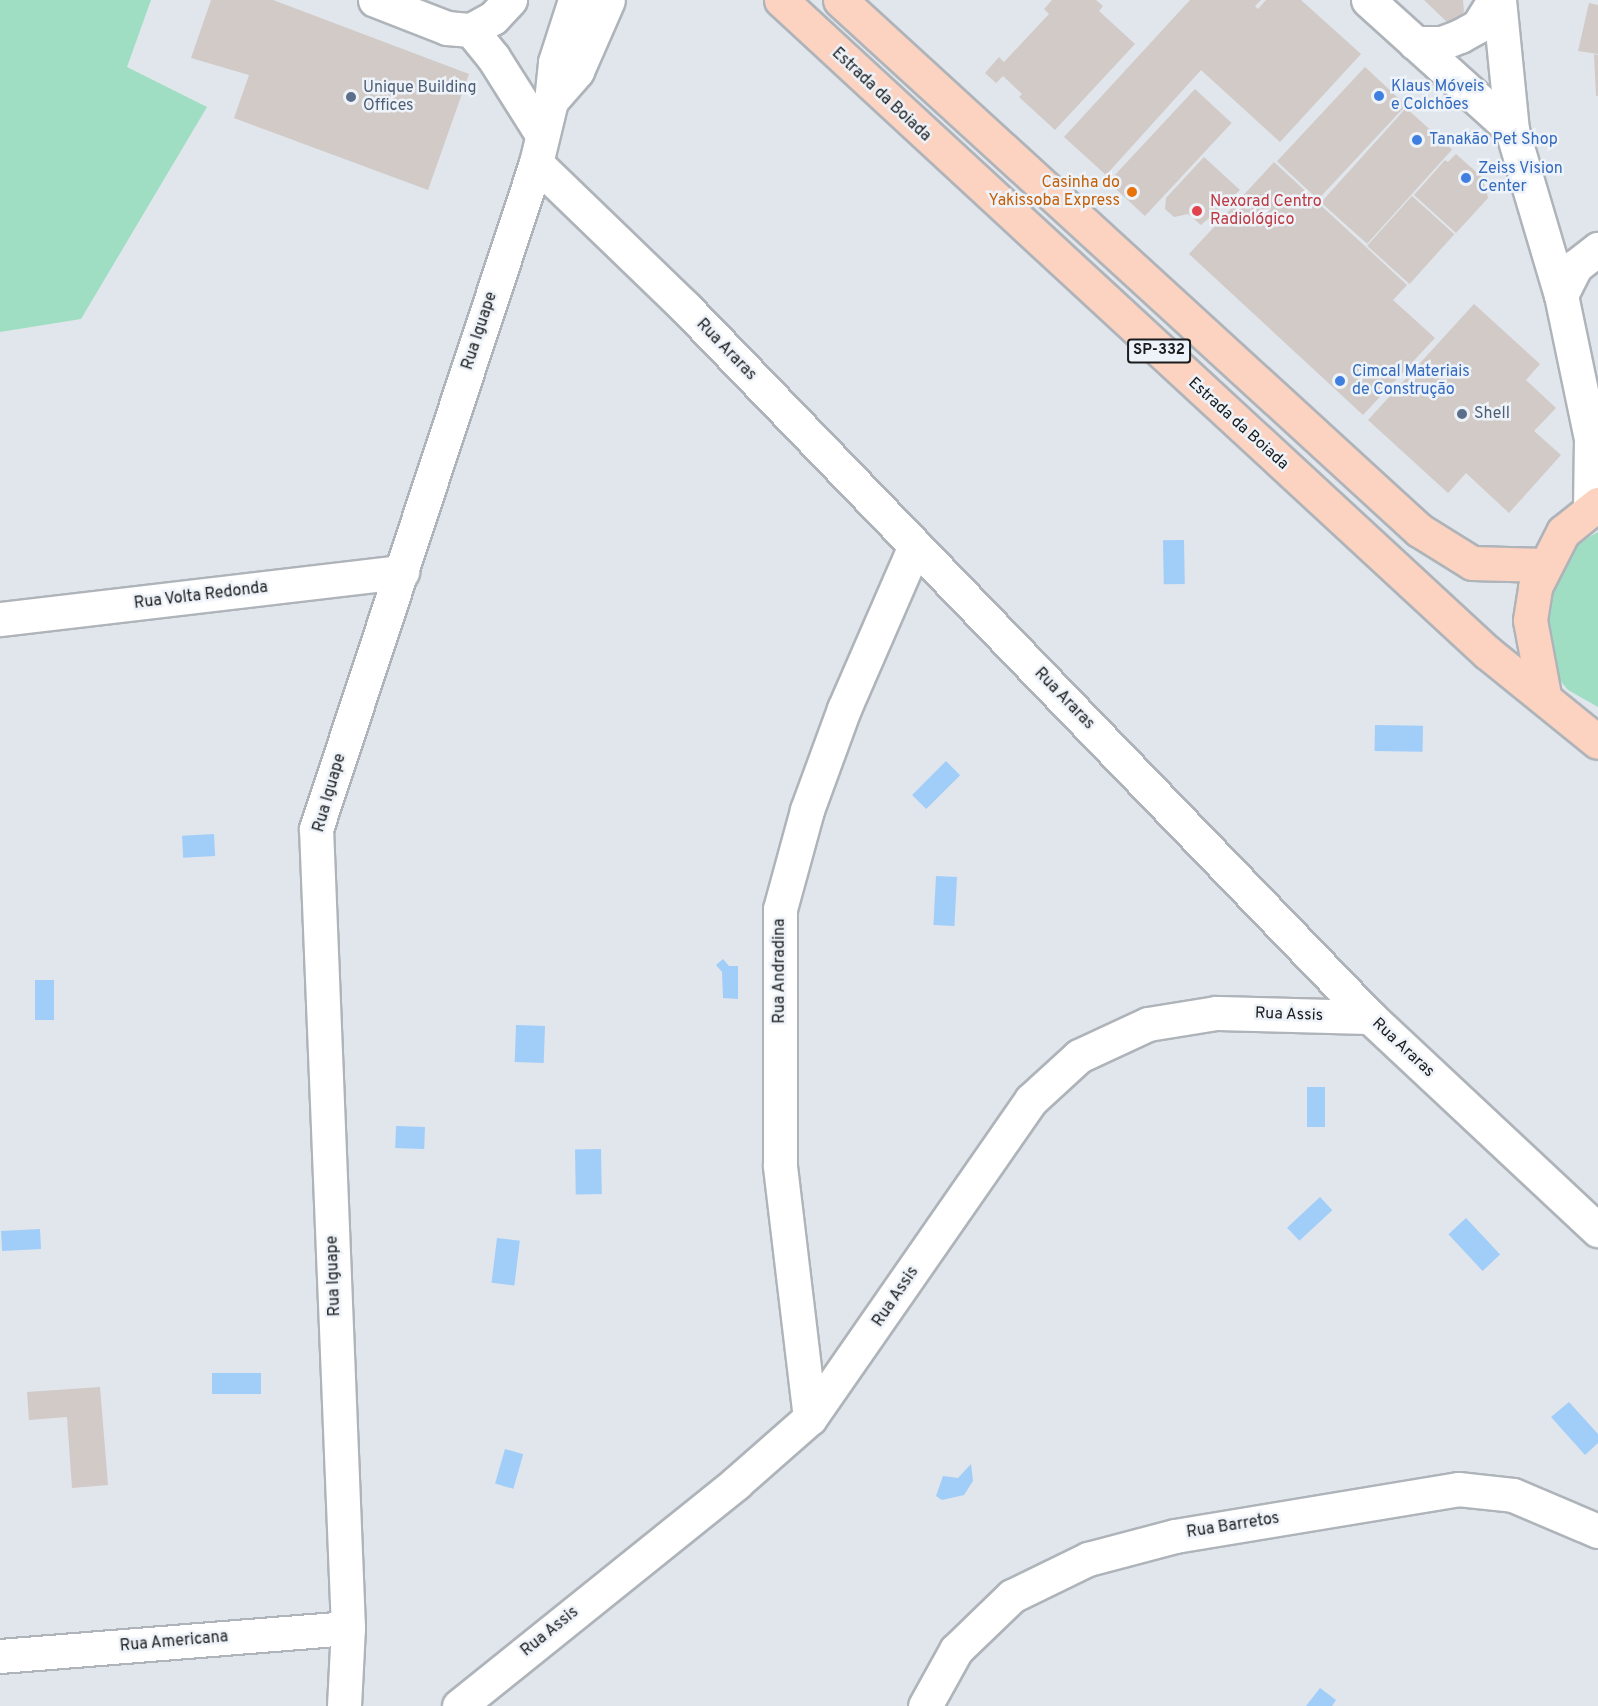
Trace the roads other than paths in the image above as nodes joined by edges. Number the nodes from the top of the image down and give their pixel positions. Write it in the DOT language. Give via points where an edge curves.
graph roads {
  1 [pos="375,0"];
  2 [pos="510,0"];
  3 [pos="576,0"];
  4 [pos="608,0"];
  5 [pos="781,0"];
  6 [pos="840,0"];
  7 [pos="1368,0"];
  8 [pos="1494,0"];
  9 [pos="1499,0"];
  10 [pos="471,30"];
  11 [pos="1415,43"];
  12 [pos="551,101"];
  13 [pos="1512,130"];
  14 [pos="538,148"];
  15 [pos="1598,249"];
  16 [pos="1561,295"];
  17 [pos="1594,505"];
  18 [pos="915,546"];
  19 [pos="1545,565"];
  20 [pos="402,572"];
  21 [pos="0,620"];
  22 [pos="1544,695"];
  23 [pos="1596,740"];
  24 [pos="1370,1017"];
  25 [pos="1598,1230"];
  26 [pos="810,1418"];
  27 [pos="1598,1531"];
  28 [pos="348,1628"];
  29 [pos="0,1656"];
  30 [pos="344,1706"];
  31 [pos="459,1706"];
  32 [pos="925,1706"];
  1 -- 10 [label="street" via="447,28"];
  2 -- 10 [label="street" via="493,18"];
  3 -- 12 [label="street" via="555,62"];
  4 -- 12 [label="street, Rua Iguape" via="577,72"];
  5 -- 22 [label="main road, Estrada da Boiada / SP-332" via="1488,653"];
  6 -- 19 [label="main road, SP-332" via="1419,530 1472,563"];
  7 -- 11 [label="street"];
  8 -- 11 [label="street" via="1478,26 1461,36 1442,43"];
  9 -- 13 [label="street"];
  10 -- 14 [label="street, Rua Araras" via="493,57"];
  11 -- 13 [label="street"];
  12 -- 14 [label="street, Rua Iguape"];
  13 -- 16 [label="street"];
  14 -- 18 [label="street, Rua Araras"];
  14 -- 20 [label="street, Rua Iguape"];
  15 -- 16 [label="street" via="1576,266"];
  16 -- 17 [label="street" via="1591,438"];
  17 -- 19 [label="main road" via="1563,532"];
  18 -- 24 [label="street, Rua Araras"];
  18 -- 26 [label="street, Rua Andradina" via="844,709 807,810 780,909 780,1165"];
  19 -- 22 [label="main road" via="1535,587 1530,620"];
  20 -- 21 [label="street, Rua Volta Redonda"];
  20 -- 28 [label="street, Rua Iguape" via="316,829"];
  22 -- 23 [label="main road, SP-332"];
  24 -- 25 [label="street, Rua Araras"];
  24 -- 26 [label="street, Rua Assis" via="1216,1013 1148,1024 1079,1056 1031,1100"];
  26 -- 31 [label="street, Rua Assis" via="736,1483"];
  27 -- 32 [label="street, Rua Barretos" via="1513,1495 1458,1489 1174,1536 1088,1559 1012,1596 956,1650"];
  28 -- 29 [label="street, Rua Americana"];
  28 -- 30 [label="street, Rua Iguape"];
}
